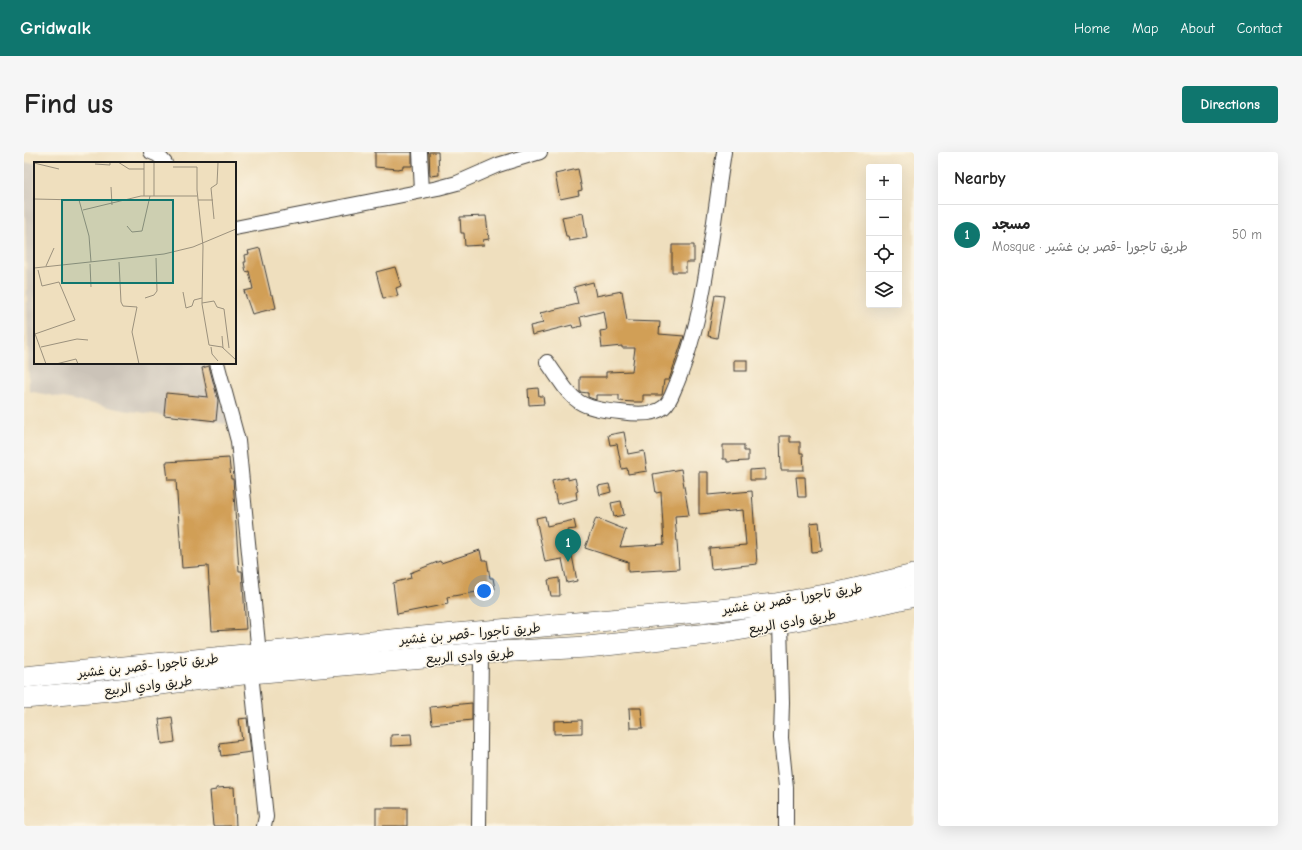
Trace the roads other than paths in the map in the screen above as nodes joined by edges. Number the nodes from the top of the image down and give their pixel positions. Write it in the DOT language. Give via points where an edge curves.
graph roads {
  1 [pos="151,152"];
  2 [pos="420,152"];
  3 [pos="540,152"];
  4 [pos="724,152"];
  5 [pos="164,162"];
  6 [pos="422,191"];
  7 [pos="236,228"];
  8 [pos="547,362"];
  9 [pos="217,364"];
  10 [pos="914,574"];
  11 [pos="914,596"];
  12 [pos="780,623"];
  13 [pos="481,653"];
  14 [pos="259,654"];
  15 [pos="251,673"];
  16 [pos="24,676"];
  17 [pos="24,698"];
  18 [pos="264,826"];
  19 [pos="479,826"];
  20 [pos="786,826"];
  1 -- 5 [label="street"];
  2 -- 6 [label="street"];
  3 -- 6 [label="street" via="498,165 457,183"];
  4 -- 8 [label="street" via="692,341 671,397 663,408 636,414 588,408 576,401"];
  6 -- 7 [label="street"];
  9 -- 14 [label="street" via="238,441"];
  10 -- 14 [label="highway, طريق تاجورا -قصر بن غشير" via="842,592 767,604"];
  11 -- 12 [label="highway, طريق وادي الربيع"];
  12 -- 13 [label="highway, طريق وادي الربيع" via="719,634 652,641"];
  12 -- 20 [label="street" via="781,738 786,787"];
  13 -- 15 [label="highway, طريق وادي الربيع"];
  13 -- 19 [label="street"];
  14 -- 16 [label="highway, طريق تاجورا -قصر بن غشير"];
  15 -- 17 [label="highway, طريق وادي الربيع"];
  15 -- 18 [label="street" via="266,817"];
}
